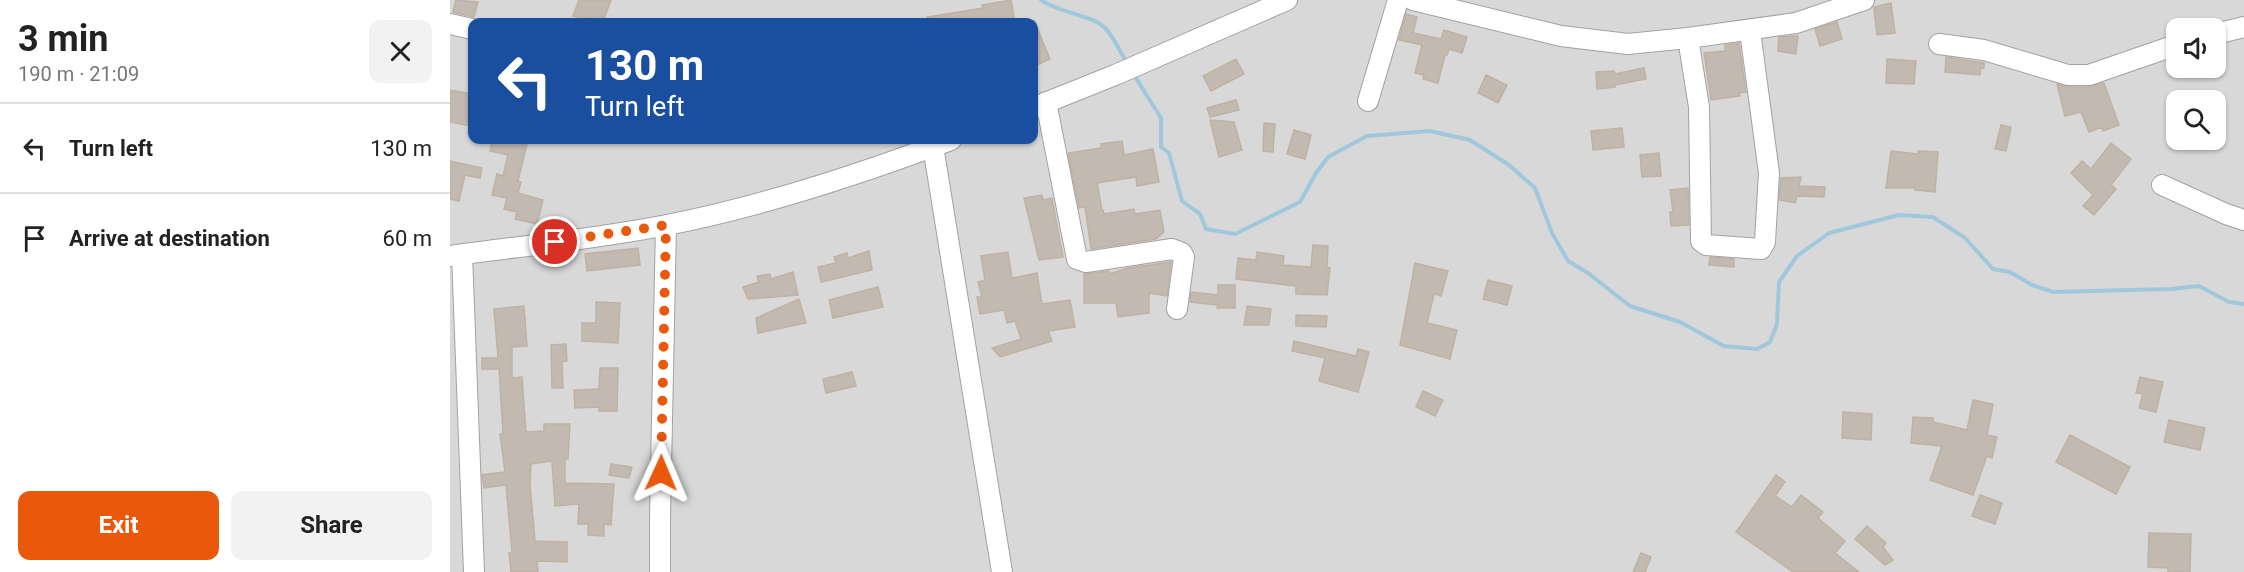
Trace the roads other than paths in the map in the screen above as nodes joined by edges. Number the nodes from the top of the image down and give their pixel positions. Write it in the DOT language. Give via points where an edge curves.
graph roads {
  1 [pos="1287,0"];
  2 [pos="1398,0"];
  3 [pos="1413,0"];
  4 [pos="1864,0"];
  5 [pos="450,24"];
  6 [pos="2244,27"];
  7 [pos="468,28"];
  8 [pos="1750,31"];
  9 [pos="2226,32"];
  10 [pos="1688,38"];
  11 [pos="1939,44"];
  12 [pos="2166,48"];
  13 [pos="1368,100"];
  14 [pos="1040,105"];
  15 [pos="939,144"];
  16 [pos="942,144"];
  17 [pos="2162,185"];
  18 [pos="2244,220"];
  19 [pos="666,225"];
  20 [pos="456,255"];
  21 [pos="1177,309"];
  22 [pos="458,368"];
  23 [pos="474,572"];
  24 [pos="660,572"];
  25 [pos="1002,572"];
  1 -- 14 [label="street"];
  2 -- 13 [label="street"];
  3 -- 10 [label="street" via="1594,41 1628,44"];
  4 -- 8 [label="street" via="1796,23"];
  5 -- 7 [label="street"];
  6 -- 9 [label="street"];
  8 -- 10 [label="street"];
  8 -- 10 [label="street" via="1769,173 1765,242 1761,249 1706,245 1701,241 1699,107"];
  11 -- 12 [label="street" via="1984,50 2068,75 2089,75"];
  14 -- 21 [label="street" via="1077,259 1086,262 1177,250 1184,257"];
  15 -- 19 [label="street" via="804,191"];
  16 -- 25 [label="street"];
  17 -- 18 [label="street"];
  19 -- 20 [label="street"];
  19 -- 24 [label="street"];
  20 -- 22 [label="street"];
  22 -- 23 [label="street"];
}
